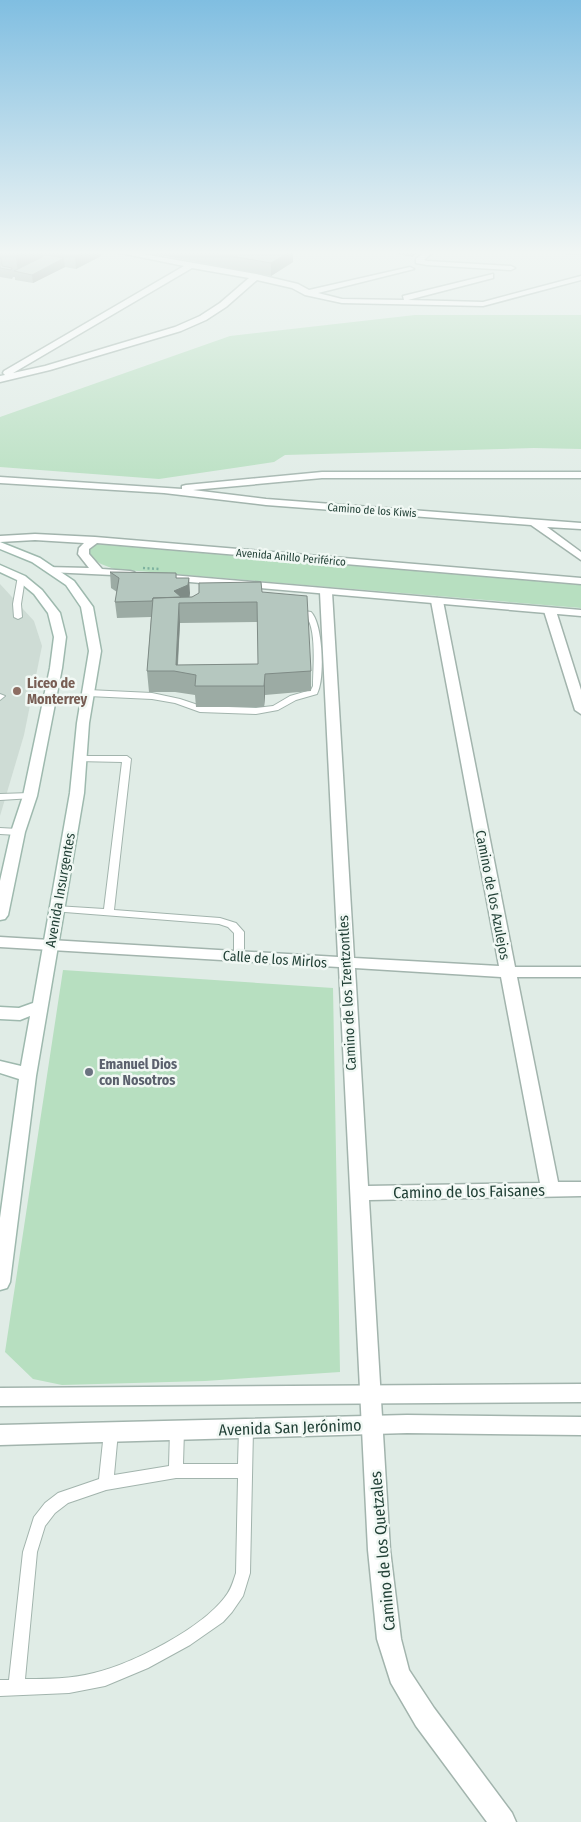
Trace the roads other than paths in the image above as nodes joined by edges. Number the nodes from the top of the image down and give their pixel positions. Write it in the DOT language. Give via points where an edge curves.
graph roads {
  1 [pos="71,335"];
  2 [pos="158,335"];
  3 [pos="28,360"];
  4 [pos="47,368"];
  5 [pos="0,378"];
  6 [pos="581,475"];
  7 [pos="0,480"];
  8 [pos="164,490"];
  9 [pos="535,523"];
  10 [pos="581,526"];
  11 [pos="0,539"];
  12 [pos="94,540"];
  13 [pos="0,545"];
  14 [pos="581,557"];
  15 [pos="0,568"];
  16 [pos="49,569"];
  17 [pos="98,571"];
  18 [pos="138,575"];
  19 [pos="157,576"];
  20 [pos="21,578"];
  21 [pos="581,581"];
  22 [pos="326,592"];
  23 [pos="437,601"];
  24 [pos="287,610"];
  25 [pos="550,611"];
  26 [pos="581,613"];
  27 [pos="18,617"];
  28 [pos="88,694"];
  29 [pos="581,710"];
  30 [pos="80,759"];
  31 [pos="30,796"];
  32 [pos="0,797"];
  33 [pos="0,831"];
  34 [pos="18,832"];
  35 [pos="56,909"];
  36 [pos="109,913"];
  37 [pos="0,915"];
  38 [pos="0,942"];
  39 [pos="50,945"];
  40 [pos="239,957"];
  41 [pos="346,963"];
  42 [pos="507,972"];
  43 [pos="581,972"];
  44 [pos="41,1006"];
  45 [pos="0,1013"];
  46 [pos="0,1067"];
  47 [pos="28,1076"];
  48 [pos="550,1189"];
  49 [pos="581,1189"];
  50 [pos="358,1193"];
  51 [pos="0,1282"];
  52 [pos="581,1393"];
  53 [pos="370,1394"];
  54 [pos="0,1397"];
  55 [pos="373,1425"];
  56 [pos="581,1426"];
  57 [pos="246,1429"];
  58 [pos="177,1430"];
  59 [pos="111,1432"];
  60 [pos="0,1435"];
  61 [pos="176,1471"];
  62 [pos="245,1471"];
  63 [pos="106,1483"];
  64 [pos="0,1688"];
  65 [pos="16,1688"];
  66 [pos="503,1822"];
  1 -- 3 [label="street"];
  2 -- 4 [label="street"];
  3 -- 4 [label="street" via="33,366"];
  3 -- 5 [label="street"];
  4 -- 5 [label="street"];
  6 -- 8 [label="street, Camino de los Kiwis" via="322,475"];
  7 -- 8 [label="street, Camino de los Kiwis"];
  8 -- 9 [label="street, Camino de los Kiwis" via="266,502"];
  9 -- 10 [label="street, Camino de los Kiwis"];
  9 -- 14 [label="street"];
  11 -- 12 [label="street, Avenida Anillo Periférico"];
  12 -- 17 [label="street" via="82,554"];
  12 -- 21 [label="street, Avenida Anillo Periférico"];
  13 -- 16 [label="street, Avenida Insurgentes" via="23,553"];
  15 -- 20 [label="street"];
  16 -- 17 [label="street"];
  16 -- 28 [label="street, Avenida Insurgentes" via="70,583 87,607 95,651"];
  17 -- 18 [label="street"];
  19 -- 22 [label="street"];
  20 -- 27 [label="lane"];
  20 -- 31 [label="street" via="38,592 54,613 60,637"];
  22 -- 23 [label="street"];
  22 -- 41 [label="street, Camino de los Tzentzontles"];
  23 -- 25 [label="street"];
  23 -- 42 [label="street, Camino de los Azulejos"];
  24 -- 28 [label="lane" via="308,614 313,620 317,654 317,686 314,692 275,708 256,711 200,709 152,696"];
  25 -- 26 [label="street"];
  25 -- 29 [label="street"];
  28 -- 30 [label="street, Avenida Insurgentes"];
  30 -- 35 [label="street, Avenida Insurgentes"];
  30 -- 36 [label="lane" via="127,759"];
  31 -- 32 [label="lane"];
  31 -- 34 [label="street"];
  33 -- 34 [label="lane"];
  34 -- 37 [label="street"];
  35 -- 36 [label="lane"];
  35 -- 39 [label="street, Avenida Insurgentes"];
  36 -- 40 [label="lane" via="220,921 232,925 239,932"];
  38 -- 39 [label="street, Calle de los Mirlos"];
  39 -- 40 [label="street, Calle de los Mirlos"];
  39 -- 44 [label="street, Avenida Insurgentes"];
  40 -- 41 [label="street, Calle de los Mirlos"];
  41 -- 42 [label="street, Calle de los Mirlos"];
  41 -- 50 [label="street, Camino de los Tzentzontles"];
  42 -- 43 [label="street, Calle de los Mirlos"];
  42 -- 48 [label="street, Camino de los Azulejos"];
  44 -- 45 [label="street" via="20,1014"];
  44 -- 47 [label="street, Avenida Insurgentes"];
  46 -- 47 [label="street"];
  47 -- 51 [label="street, Avenida Insurgentes"];
  48 -- 49 [label="street, Camino de los Faisanes"];
  48 -- 50 [label="street, Camino de los Faisanes"];
  50 -- 53 [label="street, Camino de los Tzentzontles"];
  52 -- 53 [label="street, Avenida San Jerónimo"];
  53 -- 54 [label="street, Avenida San Jerónimo"];
  53 -- 55 [label="street, Camino de los Quetzales"];
  55 -- 56 [label="street, Avenida San Jerónimo"];
  55 -- 57 [label="street, Avenida San Jerónimo"];
  55 -- 66 [label="street, Camino de los Quetzales" via="379,1550 389,1639 399,1676"];
  57 -- 58 [label="street, Avenida San Jerónimo"];
  57 -- 62 [label="lane"];
  58 -- 59 [label="street, Avenida San Jerónimo"];
  58 -- 61 [label="lane"];
  59 -- 60 [label="street, Avenida San Jerónimo"];
  59 -- 63 [label="lane"];
  61 -- 62 [label="lane"];
  61 -- 63 [label="lane"];
  62 -- 65 [label="lane" via="243,1573 239,1589 227,1609 208,1625 140,1665 93,1682"];
  63 -- 65 [label="lane" via="63,1498 38,1522 30,1552"];
  64 -- 65 [label="lane"];
}
